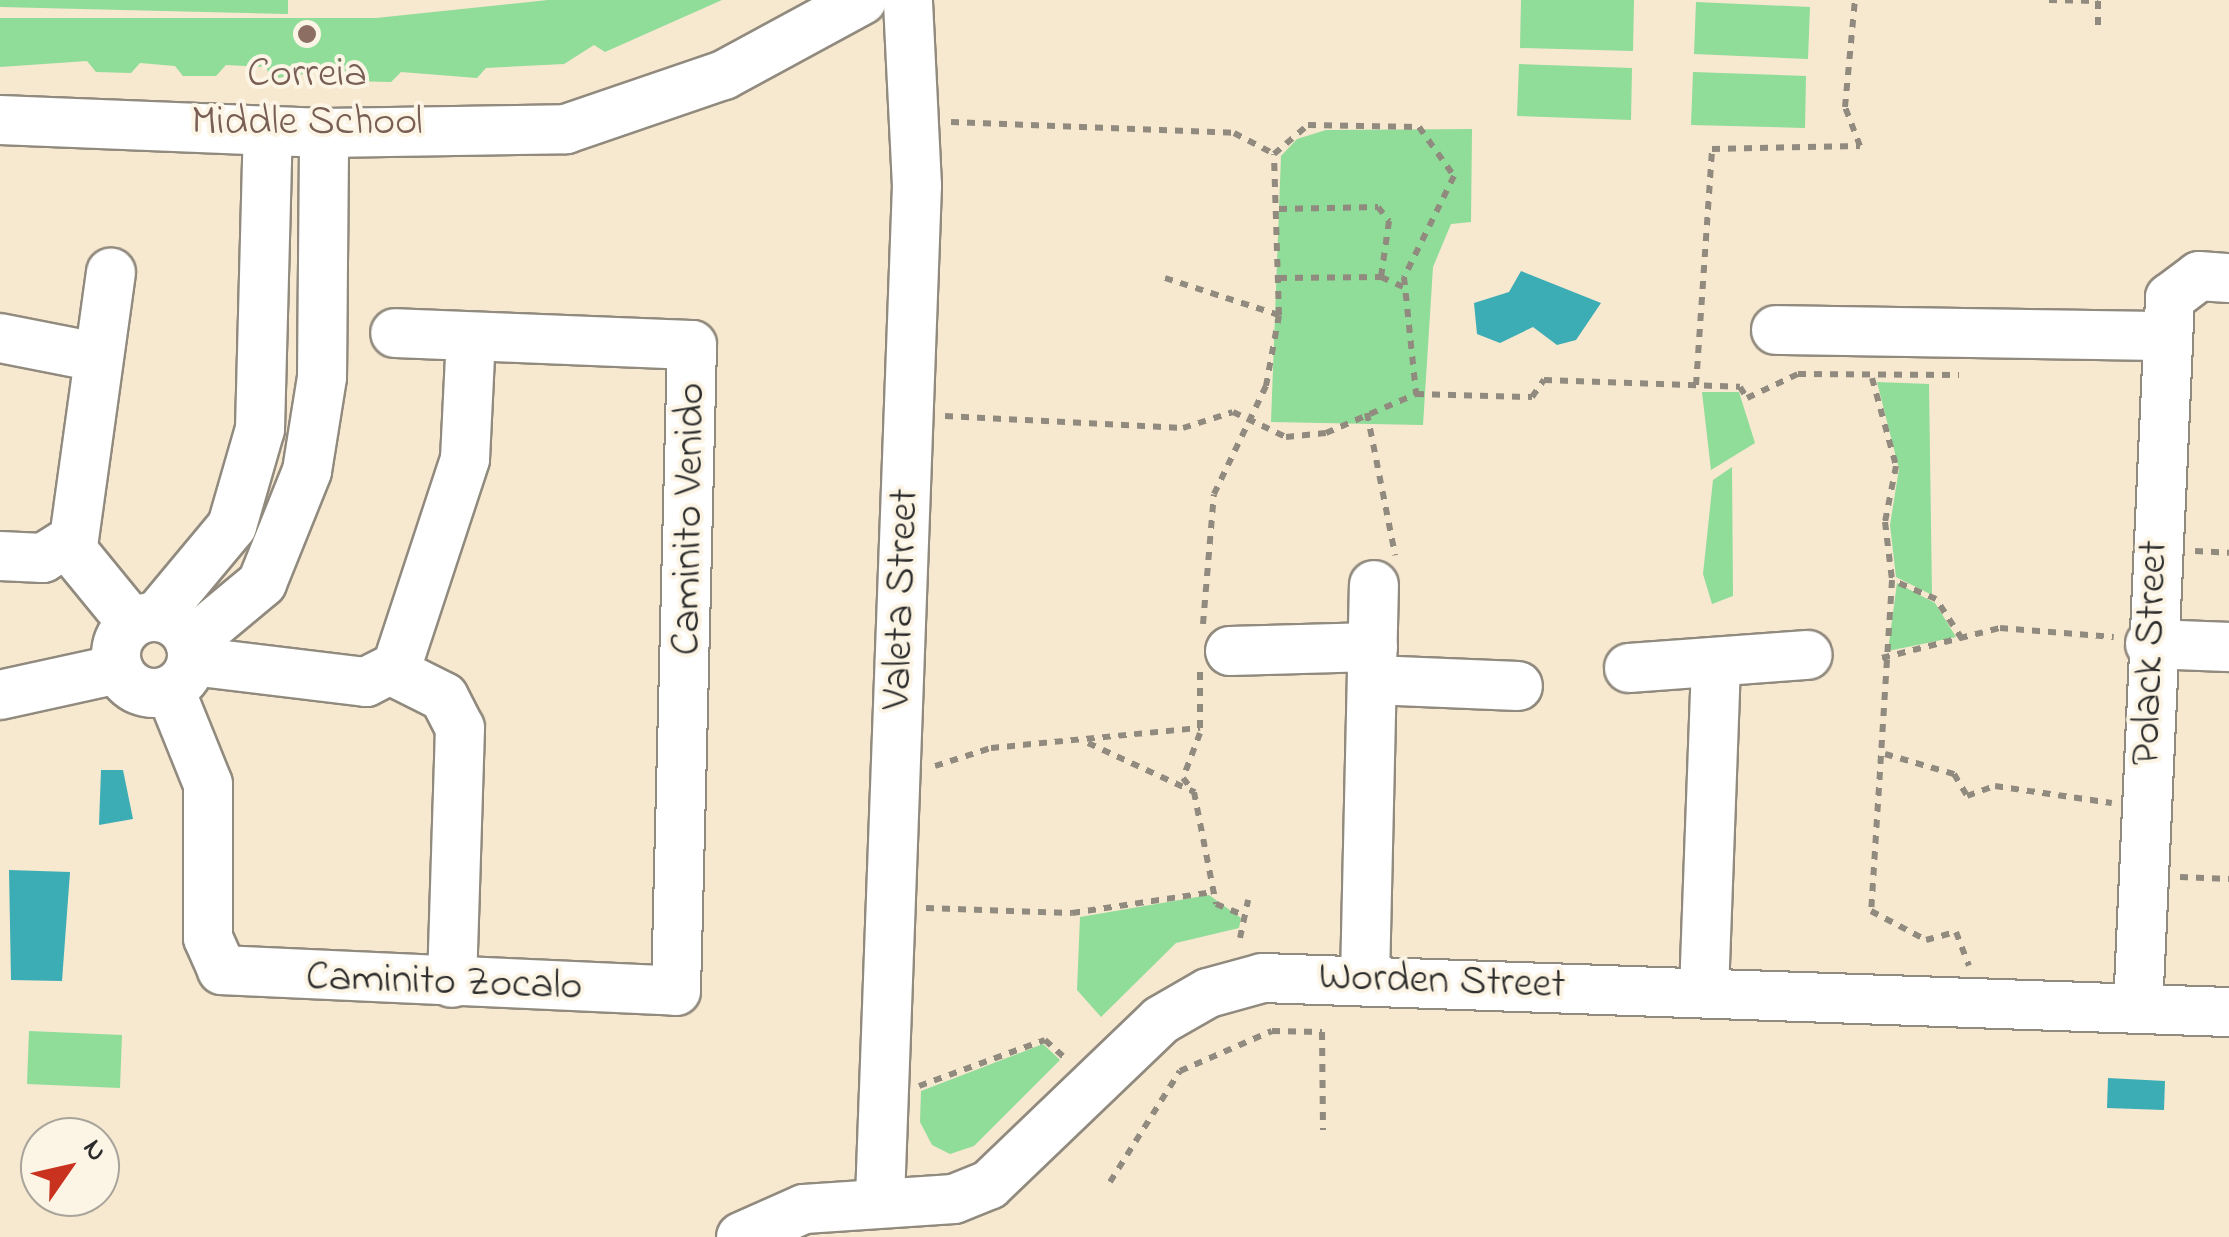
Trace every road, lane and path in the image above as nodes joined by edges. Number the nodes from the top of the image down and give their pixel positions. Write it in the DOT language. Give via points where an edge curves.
graph roads {
  1 [pos="862,0"];
  2 [pos="908,0"];
  3 [pos="1855,0"];
  4 [pos="2049,0"];
  5 [pos="2098,28"];
  6 [pos="0,120"];
  7 [pos="950,122"];
  8 [pos="268,131"];
  9 [pos="324,133"];
  10 [pos="1274,154"];
  11 [pos="1278,208"];
  12 [pos="111,274"];
  13 [pos="1381,277"];
  14 [pos="1166,278"];
  15 [pos="1279,278"];
  16 [pos="2229,278"];
  17 [pos="1404,287"];
  18 [pos="2168,317"];
  19 [pos="1776,330"];
  20 [pos="394,333"];
  21 [pos="471,337"];
  22 [pos="0,338"];
  23 [pos="97,357"];
  24 [pos="1967,373"];
  25 [pos="1872,378"];
  26 [pos="1696,385"];
  27 [pos="1416,394"];
  28 [pos="941,416"];
  29 [pos="69,546"];
  30 [pos="2189,550"];
  31 [pos="2229,552"];
  32 [pos="0,556"];
  33 [pos="1892,580"];
  34 [pos="1374,585"];
  35 [pos="1962,640"];
  36 [pos="2135,641"];
  37 [pos="168,647"];
  38 [pos="2229,647"];
  39 [pos="1230,651"];
  40 [pos="1808,656"];
  41 [pos="1882,658"];
  42 [pos="1373,663"];
  43 [pos="1716,664"];
  44 [pos="1629,668"];
  45 [pos="392,671"];
  46 [pos="1518,686"];
  47 [pos="0,696"];
  48 [pos="1200,728"];
  49 [pos="1086,743"];
  50 [pos="1885,754"];
  51 [pos="927,768"];
  52 [pos="1194,792"];
  53 [pos="2113,803"];
  54 [pos="2175,877"];
  55 [pos="2229,880"];
  56 [pos="1213,892"];
  57 [pos="1248,900"];
  58 [pos="922,908"];
  59 [pos="1240,938"];
  60 [pos="1969,966"];
  61 [pos="1365,979"];
  62 [pos="452,983"];
  63 [pos="676,991"];
  64 [pos="1704,992"];
  65 [pos="2138,1009"];
  66 [pos="2229,1012"];
  67 [pos="1067,1060"];
  68 [pos="915,1087"];
  69 [pos="1323,1130"];
  70 [pos="1110,1182"];
  71 [pos="880,1199"];
  72 [pos="740,1237"];
  1 -- 9 [label="street" via="724,75 566,129"];
  2 -- 71 [label="street, Valeta Street" via="916,186"];
  3 -- 26 [label="path" via="1846,107 1860,146 1712,150"];
  4 -- 5 [label="path" via="2098,1"];
  6 -- 8 [label="street"];
  7 -- 10 [label="path" via="1234,132"];
  8 -- 9 [label="street"];
  8 -- 37 [label="street" via="257,444 232,526"];
  9 -- 37 [label="street" via="322,378 307,471 262,582"];
  10 -- 11 [label="path"];
  10 -- 17 [label="path" via="1308,125 1419,127 1444,153 1454,176 1448,202"];
  11 -- 13 [label="path" via="1378,207 1389,220"];
  11 -- 15 [label="path"];
  12 -- 23 [label="street"];
  13 -- 15 [label="path"];
  13 -- 17 [label="path"];
  14 -- 15 [label="path" via="1268,318 1279,315"];
  16 -- 18 [label="street" via="2200,276"];
  17 -- 27 [label="path"];
  18 -- 19 [label="street"];
  18 -- 36 [label="street, Polack Street"];
  20 -- 21 [label="street, Caminito Venido"];
  21 -- 45 [label="street" via="465,459 406,654"];
  21 -- 63 [label="street, Caminito Venido" via="692,345"];
  22 -- 23 [label="street"];
  23 -- 29 [label="street"];
  24 -- 25 [label="path"];
  25 -- 26 [label="path" via="1798,374 1747,398 1740,386"];
  25 -- 33 [label="path" via="1896,466 1886,522"];
  26 -- 27 [label="path" via="1544,380 1532,397"];
  27 -- 28 [label="path" via="1326,433 1286,437 1233,412 1183,428"];
  29 -- 32 [label="street" via="42,558"];
  29 -- 37 [label="street"];
  30 -- 31 [label="path"];
  33 -- 35 [label="path" via="1936,599"];
  33 -- 41 [label="path"];
  34 -- 42 [label="street"];
  35 -- 36 [label="path" via="2000,628"];
  35 -- 41 [label="path" via="1910,644"];
  36 -- 38 [label="street"];
  36 -- 65 [label="street, Polack Street"];
  37 -- 45 [label="street" via="366,682"];
  37 -- 47 [label="street" via="117,644 118,669"];
  37 -- 62 [label="street, Caminito Zocalo" via="208,784 216,965 247,976"];
  39 -- 42 [label="street"];
  40 -- 43 [label="street"];
  41 -- 50 [label="path"];
  42 -- 46 [label="street"];
  42 -- 61 [label="street"];
  43 -- 44 [label="street"];
  43 -- 64 [label="street"];
  45 -- 62 [label="street" via="444,697 458,720"];
  48 -- 49 [label="path"];
  49 -- 51 [label="path" via="991,748"];
  49 -- 52 [label="path"];
  50 -- 53 [label="path" via="1954,774 1967,796 1994,786"];
  50 -- 60 [label="path" via="1871,911 1926,940 1956,932"];
  54 -- 55 [label="path"];
  56 -- 58 [label="path" via="1072,913"];
  57 -- 59 [label="path"];
  61 -- 64 [label="street, Worden Street"];
  61 -- 71 [label="street, Worden Street" via="1279,976 1208,993 1136,1040 1002,1177 954,1199"];
  62 -- 63 [label="street, Caminito Zocalo"];
  64 -- 65 [label="street, Worden Street"];
  65 -- 66 [label="street, Worden Street"];
  67 -- 68 [label="path" via="1045,1040"];
  69 -- 70 [label="path" via="1322,1032 1272,1031 1180,1070"];
  71 -- 72 [label="street, Worden Street" via="804,1209"];
}
